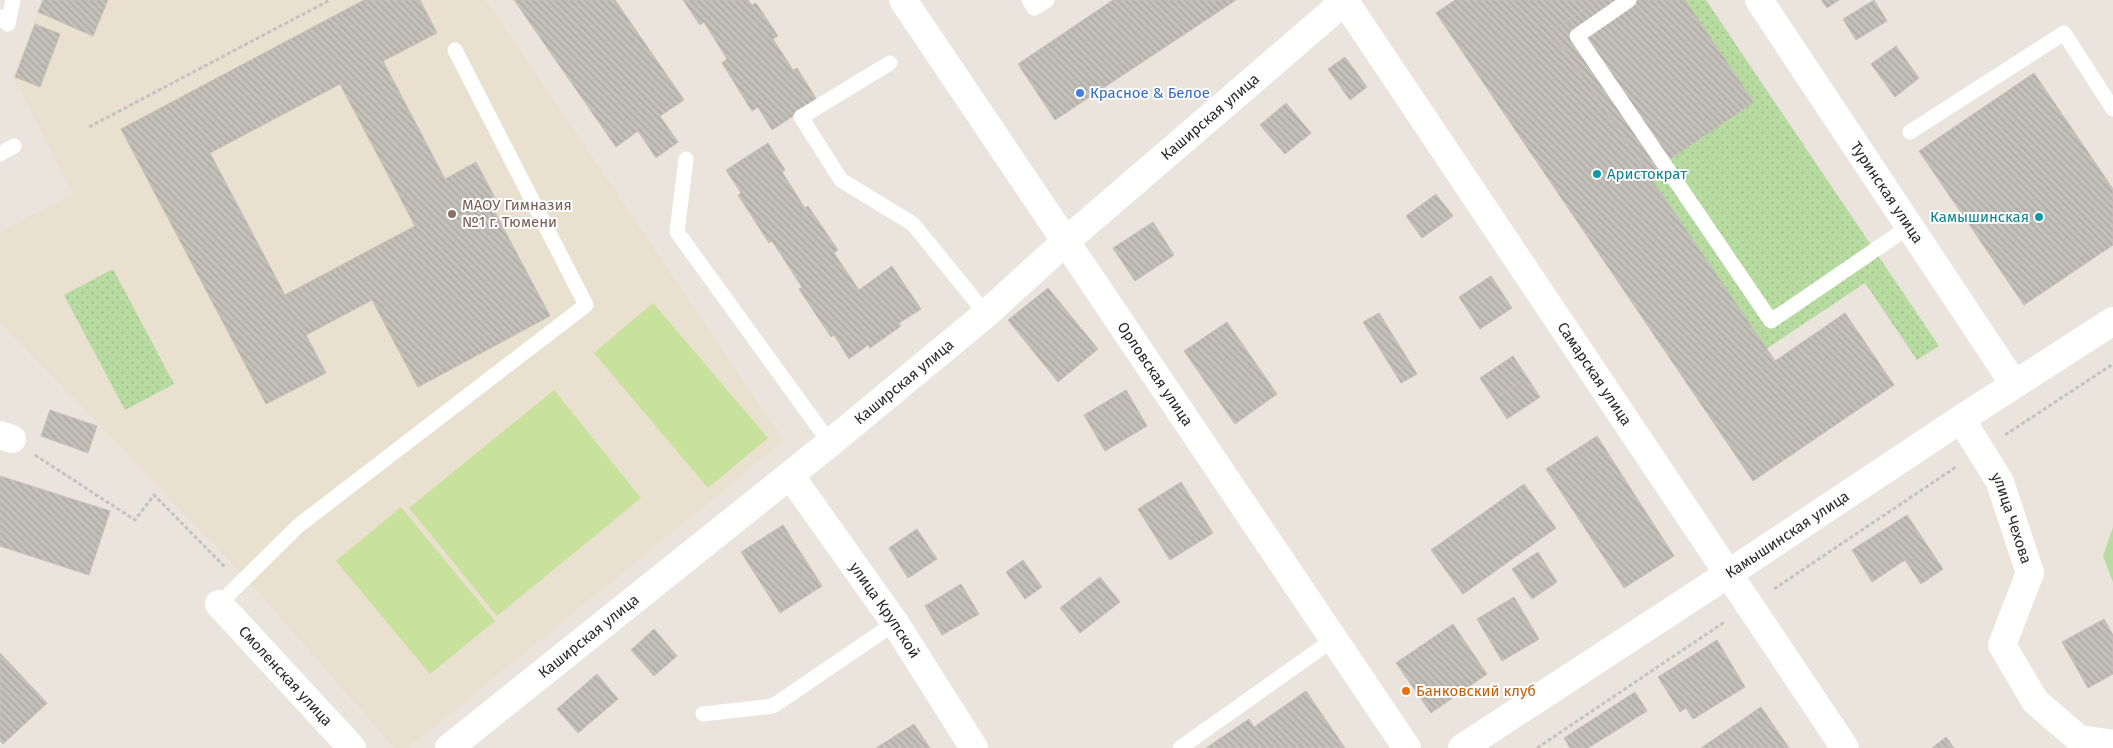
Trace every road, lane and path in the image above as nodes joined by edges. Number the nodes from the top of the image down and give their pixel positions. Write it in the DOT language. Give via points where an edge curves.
graph roads {
  1 [pos="13,0"];
  2 [pos="330,0"];
  3 [pos="903,0"];
  4 [pos="1029,0"];
  5 [pos="1047,0"];
  6 [pos="1345,0"];
  7 [pos="1629,0"];
  8 [pos="1760,0"];
  9 [pos="0,17"];
  10 [pos="455,50"];
  11 [pos="890,63"];
  12 [pos="2113,109"];
  13 [pos="88,127"];
  14 [pos="1910,132"];
  15 [pos="14,146"];
  16 [pos="0,154"];
  17 [pos="686,159"];
  18 [pos="1910,226"];
  19 [pos="1066,241"];
  20 [pos="986,314"];
  21 [pos="2113,321"];
  22 [pos="2113,364"];
  23 [pos="2014,384"];
  24 [pos="1960,419"];
  25 [pos="6,437"];
  26 [pos="830,443"];
  27 [pos="1980,451"];
  28 [pos="790,475"];
  29 [pos="1728,574"];
  30 [pos="241,582"];
  31 [pos="219,604"];
  32 [pos="1749,606"];
  33 [pos="895,622"];
  34 [pos="1334,639"];
  35 [pos="704,714"];
  36 [pos="2113,744"];
  37 [pos="352,748"];
  38 [pos="449,748"];
  39 [pos="974,748"];
  40 [pos="1180,748"];
  41 [pos="1407,748"];
  42 [pos="1462,748"];
  43 [pos="1537,748"];
  44 [pos="1845,748"];
  1 -- 9 [label="lane" via="8,24"];
  2 -- 13 [label="path"];
  3 -- 19 [label="street, Орловская улица"];
  4 -- 5 [label="lane" via="1034,8"];
  6 -- 19 [label="street, Каширская улица"];
  6 -- 29 [label="street, Самарская улица"];
  7 -- 18 [label="lane" via="1577,36 1771,321"];
  8 -- 18 [label="street, Туринская улица"];
  10 -- 30 [label="lane" via="586,305 298,526"];
  11 -- 20 [label="lane" via="801,117 841,180 913,224"];
  12 -- 14 [label="lane" via="2064,33"];
  15 -- 16 [label="lane"];
  17 -- 26 [label="lane" via="677,232"];
  18 -- 23 [label="street, Туринская улица"];
  19 -- 20 [label="street, Каширская улица"];
  19 -- 34 [label="street, Орловская улица"];
  20 -- 26 [label="street, Каширская улица"];
  21 -- 23 [label="street, Камышинская улица"];
  22 -- 27 [label="path"];
  23 -- 24 [label="street, Камышинская улица"];
  24 -- 27 [label="street, улица Чехова"];
  24 -- 29 [label="street, Камышинская улица"];
  25 -- 30 [label="path" via="135,520 154,495"];
  26 -- 28 [label="street, Каширская улица"];
  27 -- 32 [label="path"];
  27 -- 36 [label="street, улица Чехова" via="2000,482 2030,573 2002,645 2035,701 2080,739"];
  28 -- 33 [label="street, улица Крупской"];
  28 -- 38 [label="street, Каширская улица"];
  29 -- 32 [label="street, Самарская улица"];
  29 -- 42 [label="street, Камышинская улица"];
  30 -- 31 [label="lane"];
  31 -- 37 [label="street, Смоленская улица"];
  32 -- 43 [label="path"];
  32 -- 44 [label="street, Самарская улица"];
  33 -- 35 [label="lane" via="773,706"];
  33 -- 39 [label="street, улица Крупской"];
  34 -- 40 [label="lane"];
  34 -- 41 [label="street, Орловская улица"];
}
